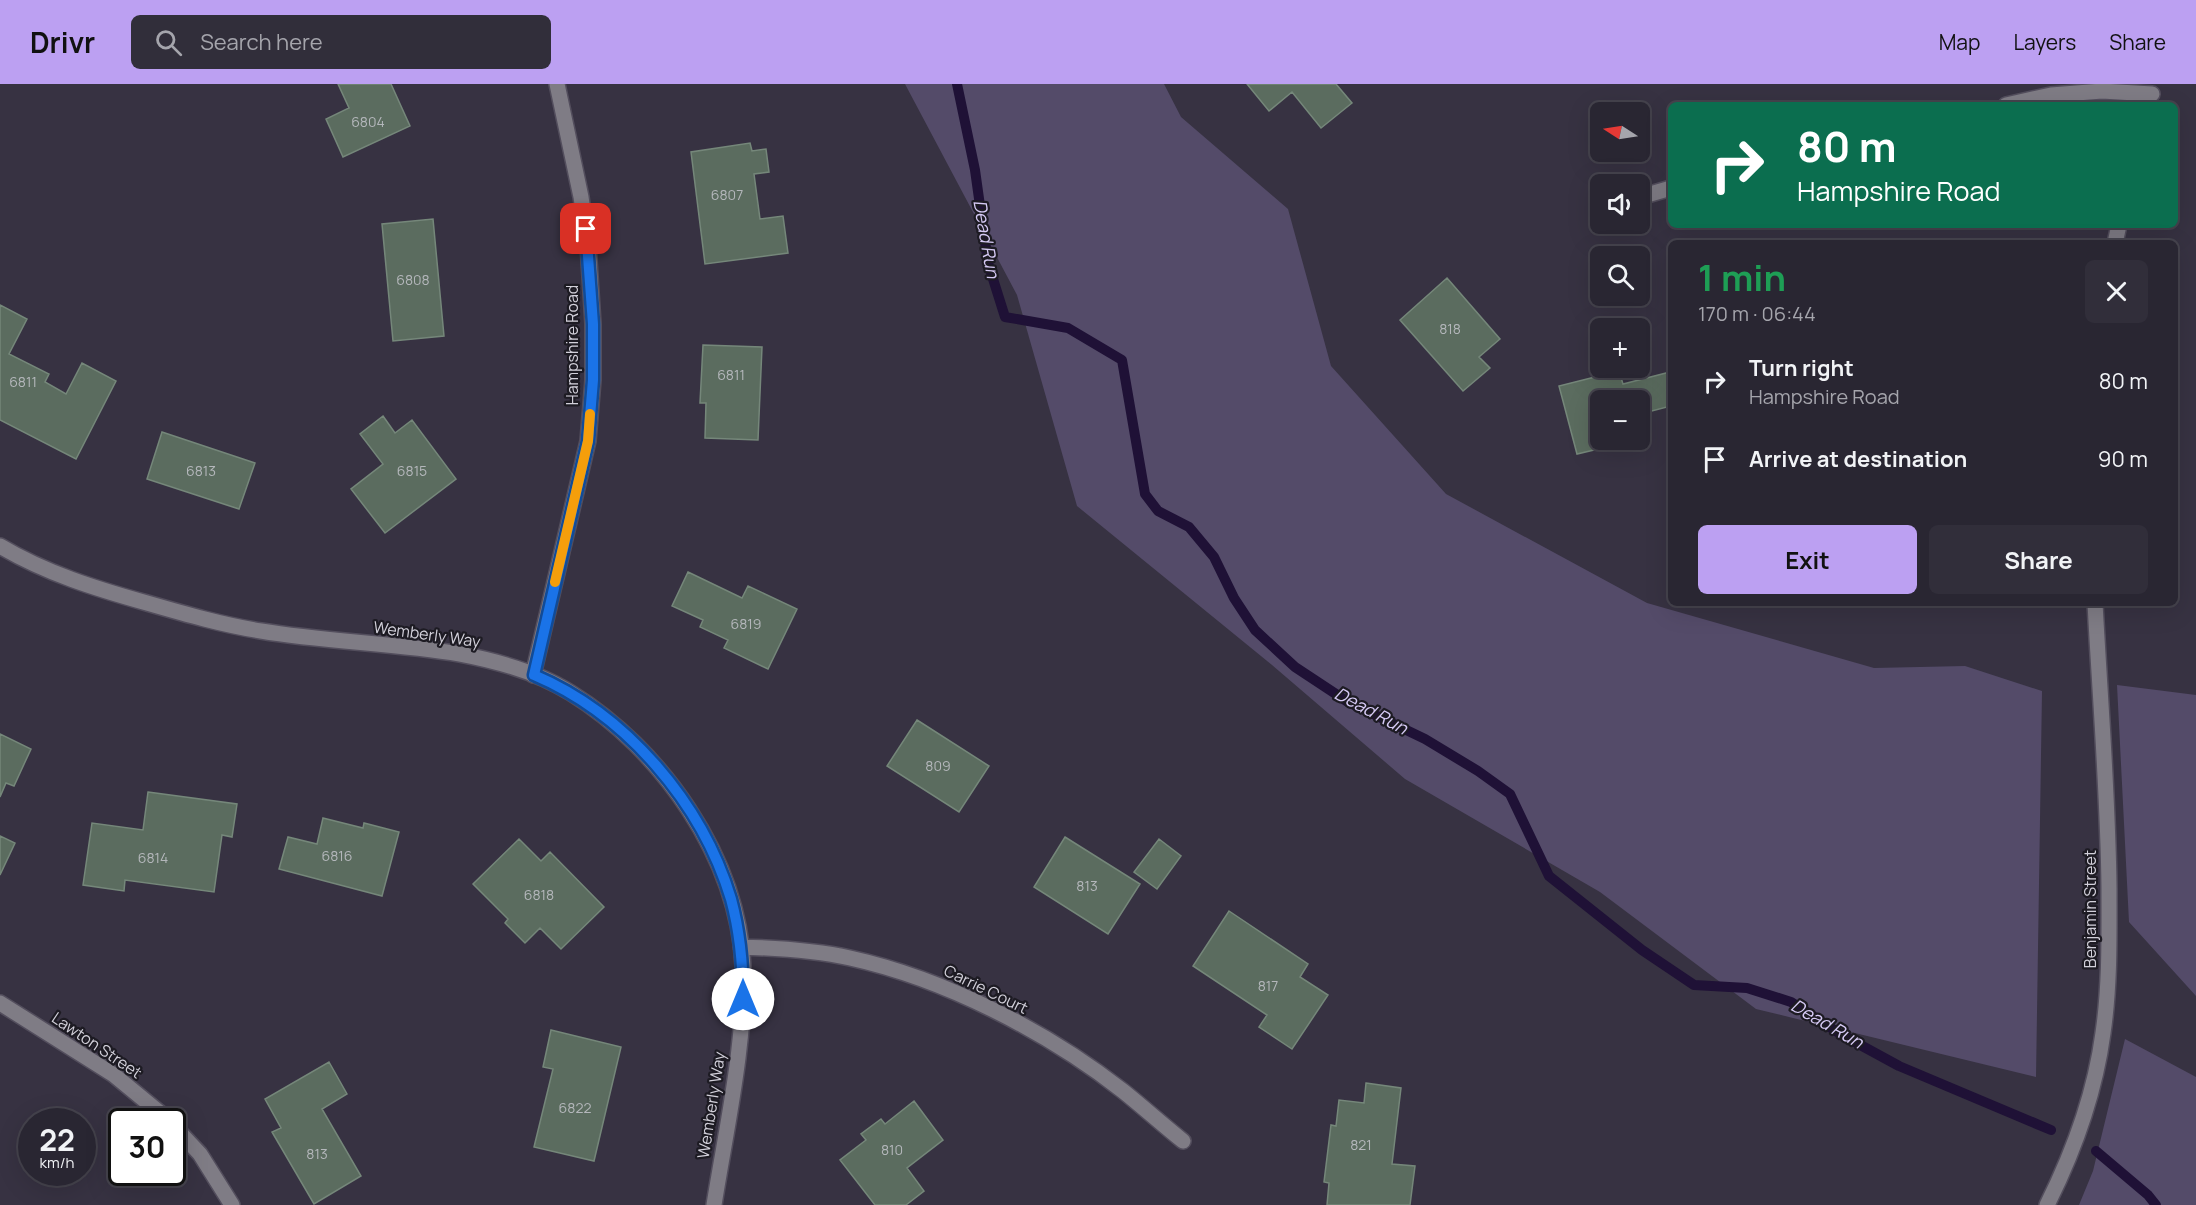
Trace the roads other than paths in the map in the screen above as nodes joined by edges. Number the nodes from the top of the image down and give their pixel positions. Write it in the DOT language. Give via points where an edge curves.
graph roads {
  1 [pos="558,84"];
  2 [pos="2152,94"];
  3 [pos="2020,102"];
  4 [pos="1668,189"];
  5 [pos="1650,194"];
  6 [pos="0,546"];
  7 [pos="2095,606"];
  8 [pos="534,675"];
  9 [pos="741,947"];
  10 [pos="0,1003"];
  11 [pos="154,1108"];
  12 [pos="186,1138"];
  13 [pos="1183,1141"];
  14 [pos="232,1205"];
  15 [pos="714,1205"];
  16 [pos="2047,1205"];
  1 -- 8 [label="street, Hampshire Road" via="588,245 593,380 588,441"];
  2 -- 3 [label="street" via="2102,91"];
  4 -- 5 [label="street"];
  6 -- 8 [label="street, Wemberly Way" via="99,589 197,618 261,631 460,655"];
  7 -- 16 [label="street, Benjamin Street" via="2108,816 2109,969 2103,1034 2087,1106 2064,1172"];
  8 -- 9 [label="street, Wemberly Way" via="571,693 611,722 654,764 688,807 731,899"];
  9 -- 13 [label="street, Carrie Court" via="849,958 912,975 980,1004 1052,1043 1122,1090"];
  9 -- 15 [label="street, Wemberly Way" via="743,1016"];
  10 -- 11 [label="street, Lawton Street" via="114,1075"];
  12 -- 14 [label="street, Lawton Street"];
}
